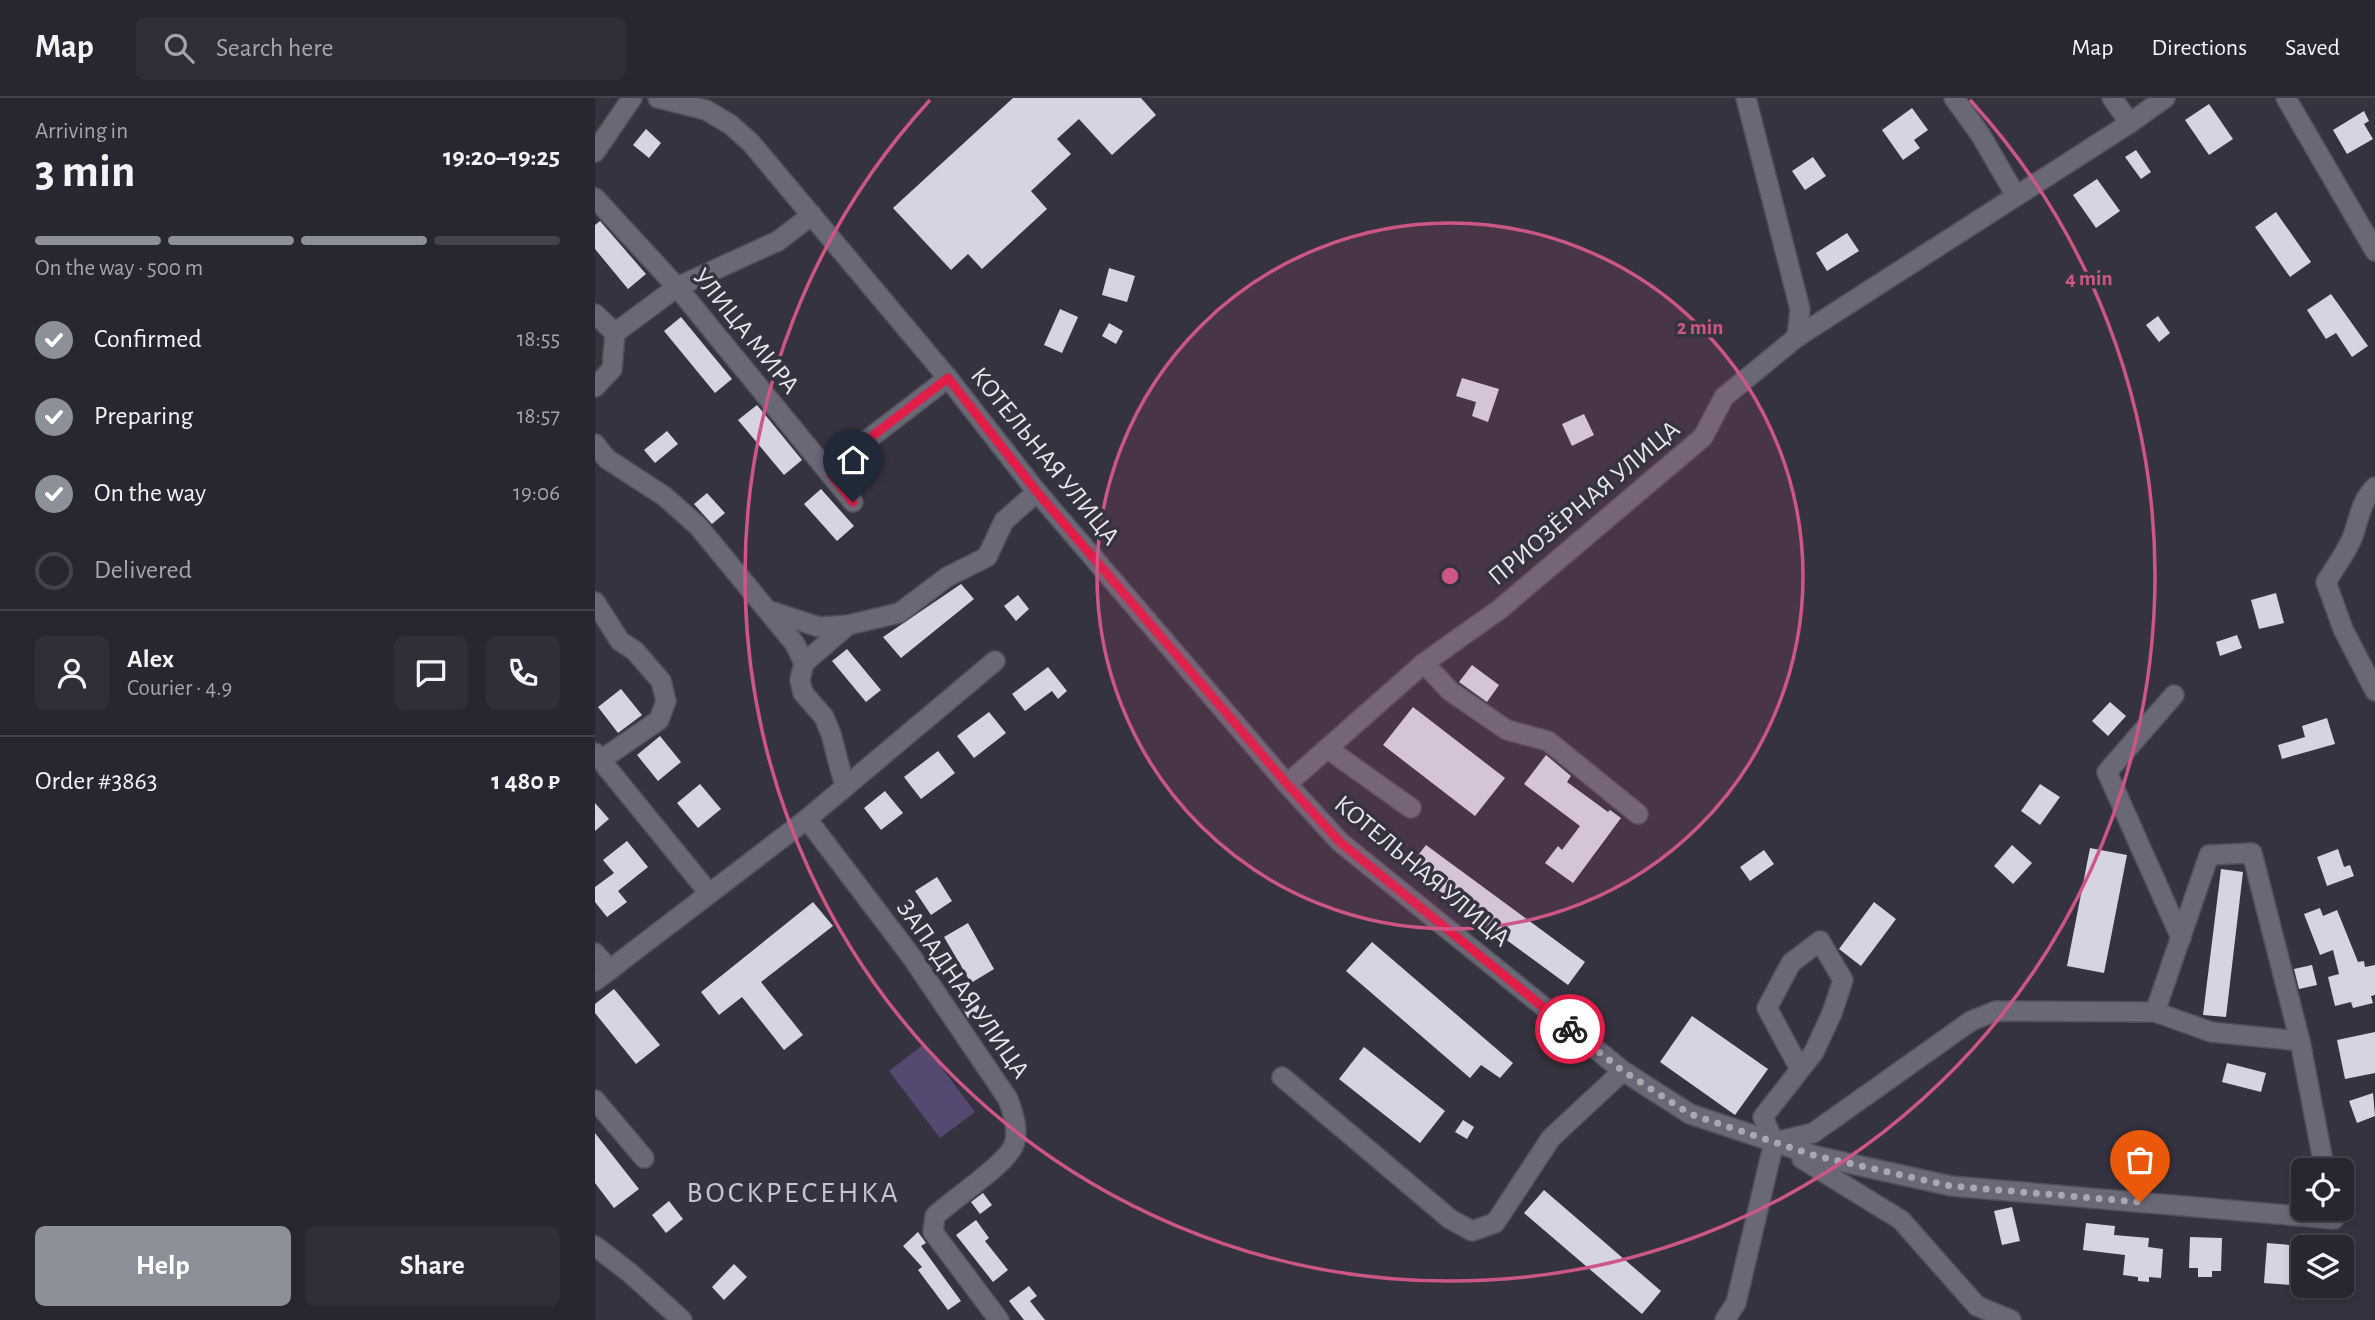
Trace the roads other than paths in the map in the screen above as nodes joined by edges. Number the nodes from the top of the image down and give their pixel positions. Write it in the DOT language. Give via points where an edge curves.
graph roads {
  1 [pos="632,98"];
  2 [pos="658,98"];
  3 [pos="1746,98"];
  4 [pos="1954,98"];
  5 [pos="2112,98"];
  6 [pos="2165,98"];
  7 [pos="2286,98"];
  8 [pos="2130,123"];
  9 [pos="595,152"];
  10 [pos="2016,196"];
  11 [pos="595,198"];
  12 [pos="812,215"];
  13 [pos="2375,251"];
  14 [pos="677,287"];
  15 [pos="595,314"];
  16 [pos="615,333"];
  17 [pos="1797,337"];
  18 [pos="948,378"];
  19 [pos="595,387"];
  20 [pos="595,444"];
  21 [pos="831,475"];
  22 [pos="2375,487"];
  23 [pos="1037,492"];
  24 [pos="853,502"];
  25 [pos="595,602"];
  26 [pos="767,610"];
  27 [pos="848,625"];
  28 [pos="995,661"];
  29 [pos="804,663"];
  30 [pos="1424,663"];
  31 [pos="2375,691"];
  32 [pos="2174,695"];
  33 [pos="1328,748"];
  34 [pos="598,756"];
  35 [pos="1287,784"];
  36 [pos="845,787"];
  37 [pos="1411,808"];
  38 [pos="1638,814"];
  39 [pos="807,819"];
  40 [pos="709,893"];
  41 [pos="2181,938"];
  42 [pos="595,953"];
  43 [pos="603,975"];
  44 [pos="2155,1012"];
  45 [pos="2299,1041"];
  46 [pos="1800,1069"];
  47 [pos="1623,1071"];
  48 [pos="1282,1077"];
  49 [pos="595,1100"];
  50 [pos="1774,1142"];
  51 [pos="644,1158"];
  52 [pos="2322,1158"];
  53 [pos="2291,1211"];
  54 [pos="595,1246"];
  55 [pos="682,1320"];
  56 [pos="999,1320"];
  57 [pos="1725,1320"];
  58 [pos="2011,1320"];
  1 -- 9 [label="street"];
  2 -- 12 [label="street, КОТЕЛЬНАЯ УЛИЦА" via="706,110 731,125"];
  3 -- 17 [label="street" via="1800,309"];
  4 -- 10 [label="street"];
  5 -- 8 [label="street"];
  6 -- 8 [label="street, ПРИОЗЁРНАЯ УЛИЦА"];
  7 -- 13 [label="street"];
  8 -- 10 [label="street, ПРИОЗЁРНАЯ УЛИЦА"];
  10 -- 17 [label="street, ПРИОЗЁРНАЯ УЛИЦА"];
  11 -- 14 [label="street, УЛИЦА МИРА"];
  12 -- 14 [label="street" via="778,241"];
  12 -- 18 [label="street, КОТЕЛЬНАЯ УЛИЦА"];
  14 -- 16 [label="street"];
  14 -- 21 [label="street, УЛИЦА МИРА"];
  15 -- 16 [label="street"];
  16 -- 19 [label="street" via="612,369"];
  17 -- 30 [label="street, ПРИОЗЁРНАЯ УЛИЦА" via="1724,397 1703,437 1500,609"];
  18 -- 21 [label="street" via="845,457"];
  18 -- 23 [label="street, КОТЕЛЬНАЯ УЛИЦА"];
  20 -- 26 [label="street" via="607,459 664,496 698,526"];
  21 -- 24 [label="street, УЛИЦА МИРА"];
  22 -- 31 [label="street" via="2326,582 2343,629"];
  23 -- 27 [label="street" via="1004,521 986,558 947,577 899,612"];
  23 -- 35 [label="street, КОТЕЛЬНАЯ УЛИЦА"];
  25 -- 34 [label="street" via="620,641 661,681 666,701 659,720"];
  26 -- 27 [label="street" via="819,627"];
  26 -- 29 [label="street"];
  27 -- 29 [label="street"];
  28 -- 36 [label="street"];
  29 -- 36 [label="street" via="803,693 824,717"];
  30 -- 33 [label="street, ПРИОЗЁРНАЯ УЛИЦА"];
  30 -- 38 [label="street" via="1450,691 1507,730 1548,741"];
  32 -- 41 [label="street" via="2107,772"];
  33 -- 35 [label="street, ПРИОЗЁРНАЯ УЛИЦА"];
  33 -- 37 [label="street"];
  34 -- 40 [label="street"];
  35 -- 47 [label="street, КОТЕЛЬНАЯ УЛИЦА" via="1340,842"];
  36 -- 39 [label="street"];
  39 -- 40 [label="street"];
  39 -- 56 [label="street, ЗАПАДНАЯ УЛИЦА" via="911,956 1008,1098 1016,1124 1014,1145 935,1216 933,1233"];
  40 -- 43 [label="street"];
  41 -- 44 [label="street"];
  41 -- 45 [label="street" via="2209,855 2252,853"];
  42 -- 43 [label="street"];
  44 -- 45 [label="street" via="2211,1032"];
  44 -- 50 [label="street" via="1996,1011 1971,1021 1813,1133"];
  45 -- 52 [label="street"];
  46 -- 46 [label="street" via="1767,1008 1791,963 1820,941 1843,980 1814,1052"];
  46 -- 50 [label="street" via="1763,1117"];
  47 -- 48 [label="street" via="1551,1139 1495,1223 1472,1231 1450,1219"];
  47 -- 50 [label="street, КОТЕЛЬНАЯ УЛИЦА" via="1690,1114"];
  49 -- 51 [label="street"];
  50 -- 53 [label="street, КОТЕЛЬНАЯ УЛИЦА" via="1951,1186"];
  50 -- 57 [label="street" via="1736,1303"];
  50 -- 58 [label="street" via="1901,1220 1977,1306"];
  54 -- 55 [label="street"];
}
